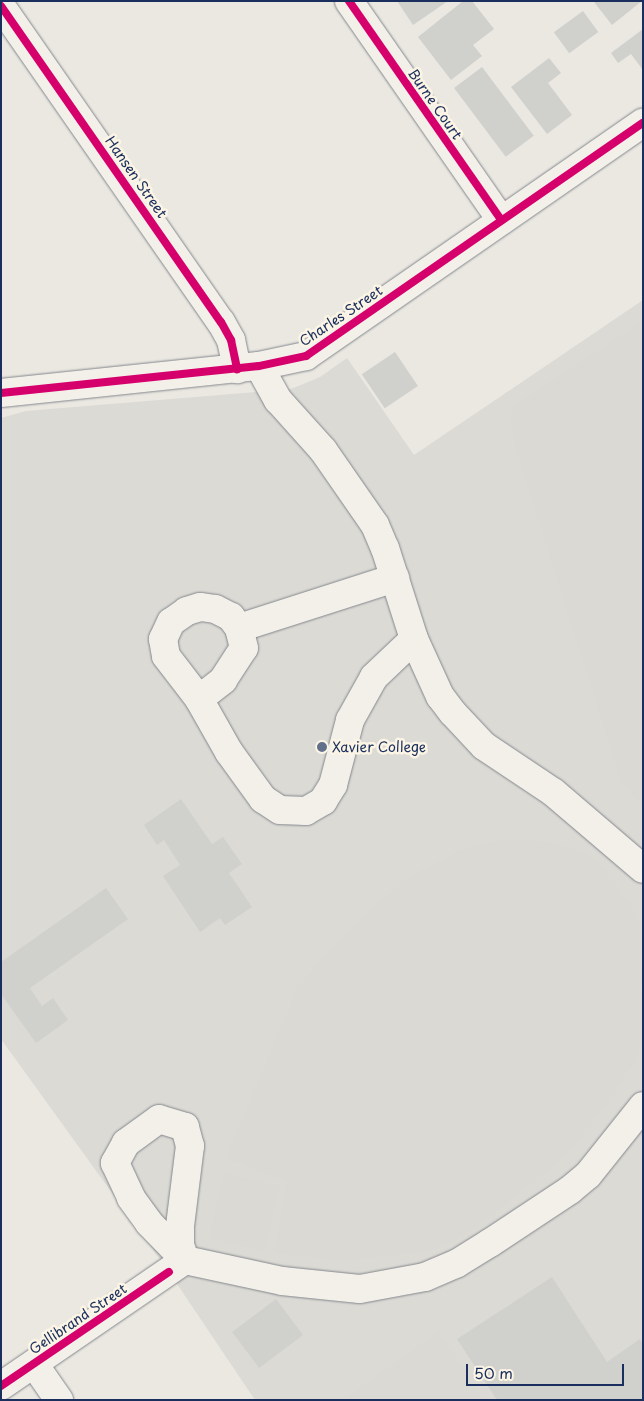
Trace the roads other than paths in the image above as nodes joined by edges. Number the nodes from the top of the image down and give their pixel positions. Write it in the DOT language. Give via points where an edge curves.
graph roads {
  1 [pos="349,1"];
  2 [pos="1,6"];
  3 [pos="643,123"];
  4 [pos="501,220"];
  5 [pos="248,368"];
  6 [pos="1,393"];
  7 [pos="395,578"];
  8 [pos="239,628"];
  9 [pos="414,640"];
  10 [pos="199,699"];
  11 [pos="643,869"];
  12 [pos="643,1106"];
  13 [pos="177,1266"];
  14 [pos="34,1364"];
  15 [pos="1,1386"];
  16 [pos="58,1400"];
  1 -- 4 [label="street, Burne Court"];
  2 -- 5 [label="street, Hansen Street" via="221,322 236,355"];
  3 -- 4 [label="street, Charles Street"];
  4 -- 5 [label="street, Charles Street" via="306,356"];
  5 -- 6 [label="street, Charles Street"];
  5 -- 7 [label="street, Hansen Street" via="323,450 361,502 386,548"];
  7 -- 8 [label="street"];
  7 -- 9 [label="street, Hansen Street"];
  8 -- 10 [label="street" via="244,648 236,664 223,680"];
  8 -- 10 [label="street" via="224,612 200,607 179,615 167,630 164,639 166,656"];
  9 -- 10 [label="street" via="374,677 350,720 334,785 323,801 306,811 280,810 263,798 229,752"];
  9 -- 11 [label="street, Hansen Street" via="440,696 469,732 484,746 553,792"];
  12 -- 13 [label="street" via="588,1174 570,1190 456,1264 426,1277 360,1289 324,1288"];
  13 -- 13 [label="street" via="190,1146 185,1127 159,1119 126,1143 115,1163 131,1198"];
  13 -- 14 [label="street, Gellibrand Street"];
  14 -- 15 [label="street, Gellibrand Street"];
  14 -- 16 [label="street"];
}
